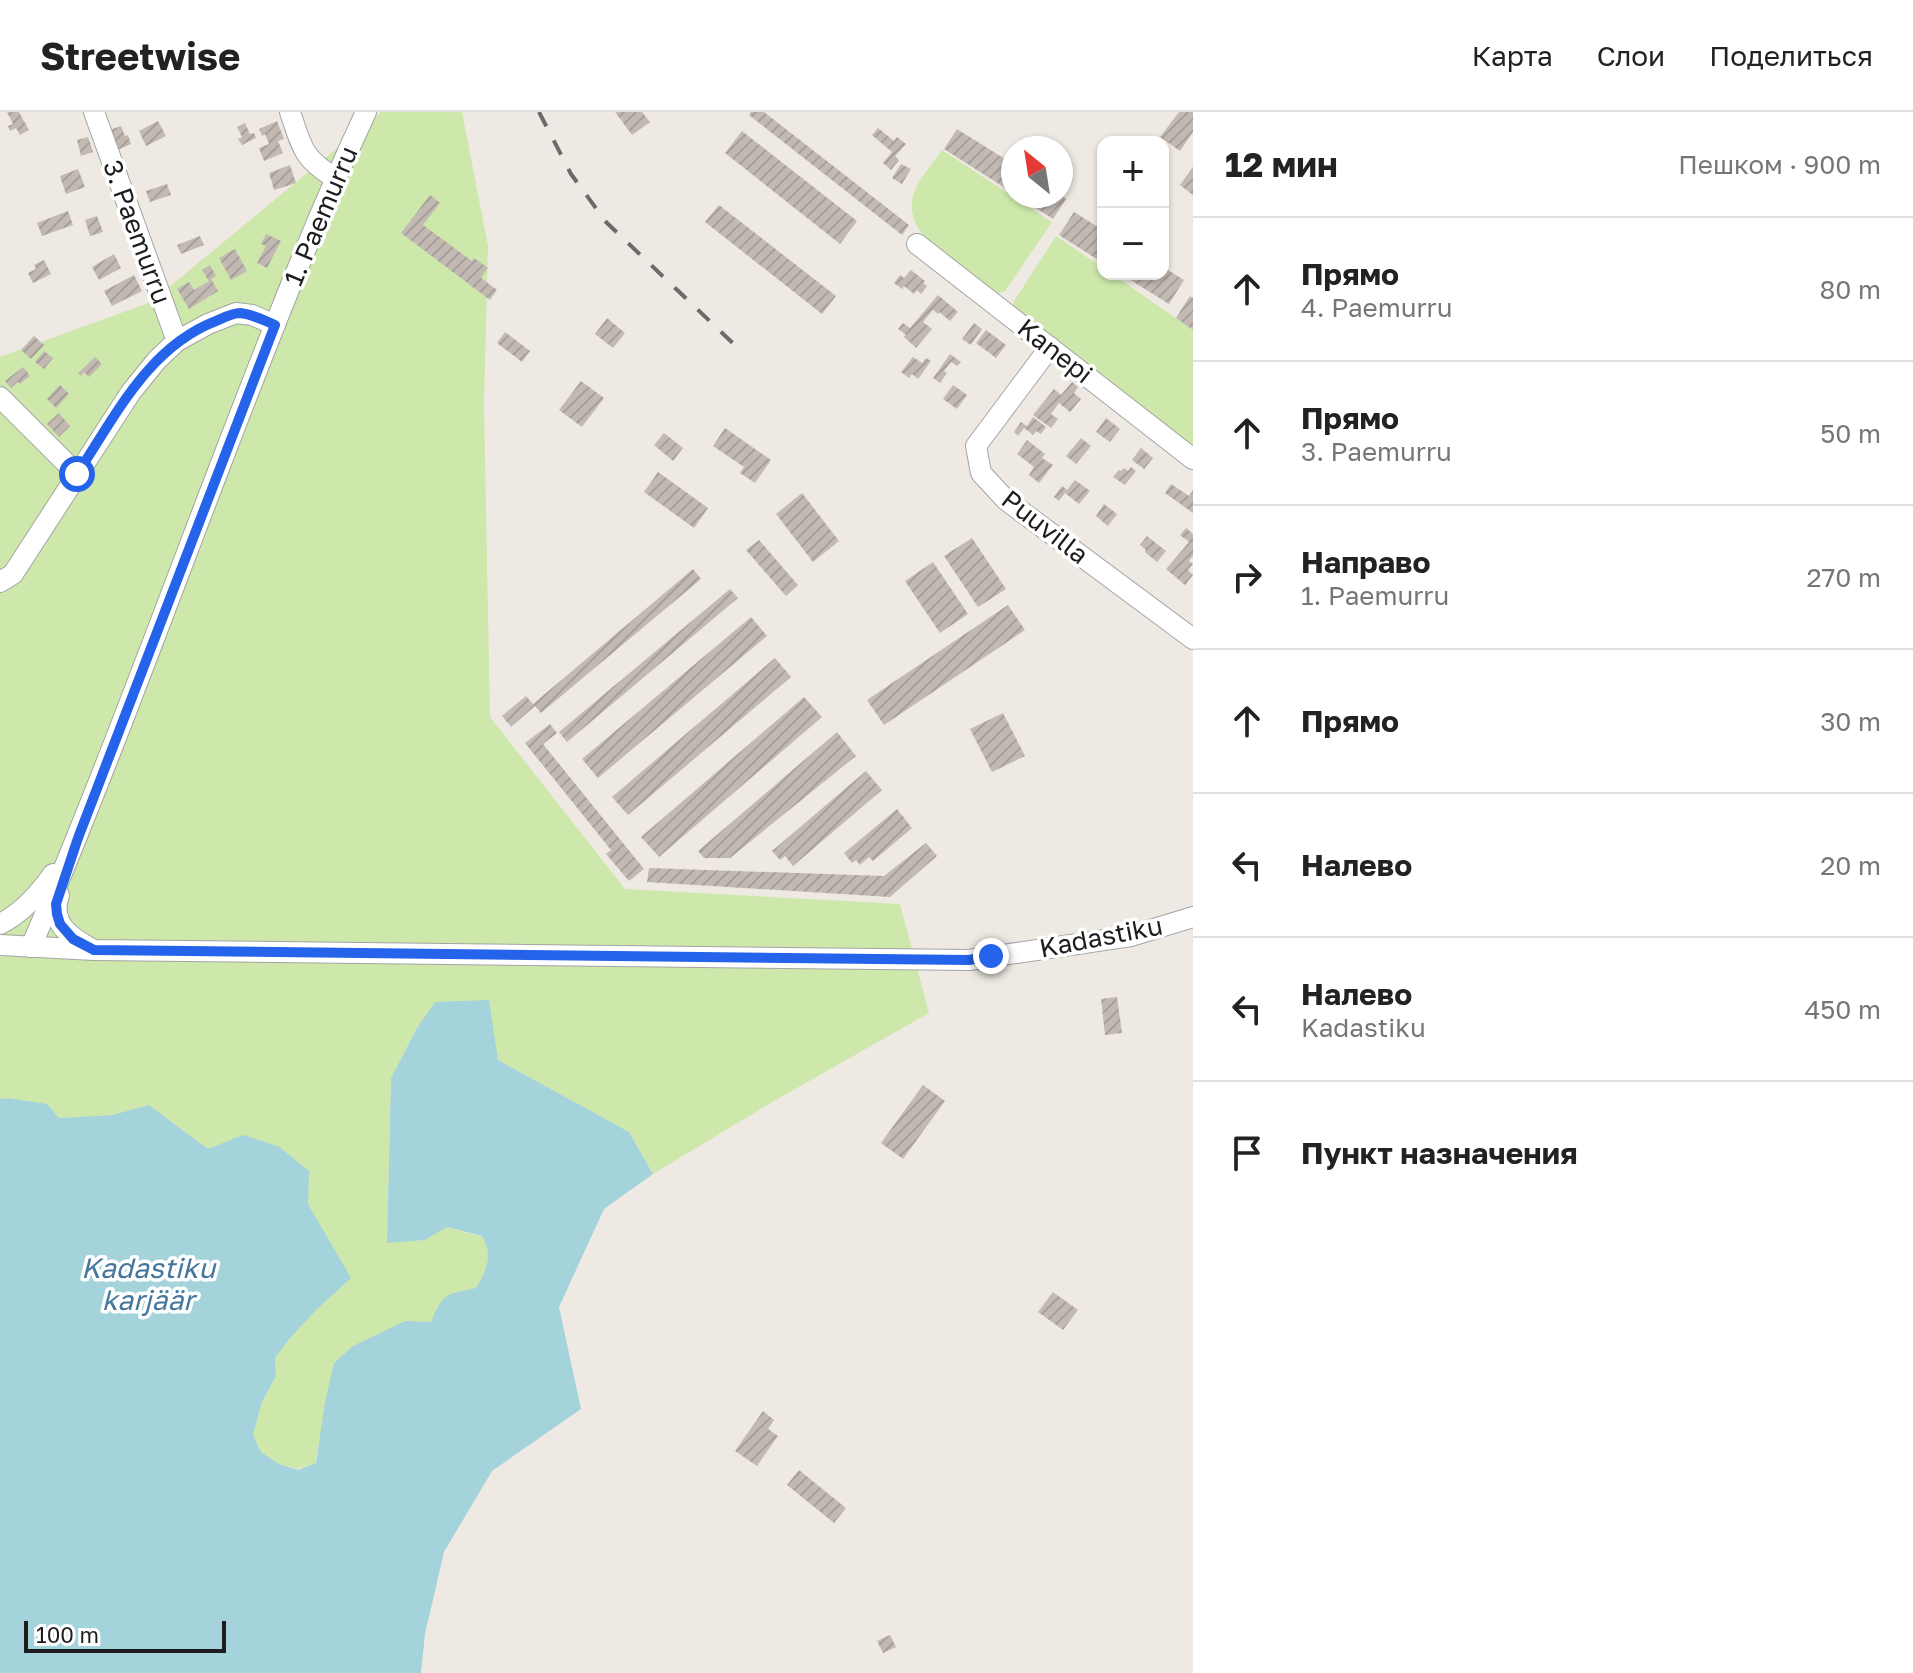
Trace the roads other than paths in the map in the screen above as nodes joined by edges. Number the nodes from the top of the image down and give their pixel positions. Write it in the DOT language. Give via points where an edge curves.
graph roads {
  1 [pos="94,112"];
  2 [pos="290,112"];
  3 [pos="366,112"];
  4 [pos="335,178"];
  5 [pos="917,244"];
  6 [pos="275,325"];
  7 [pos="177,341"];
  8 [pos="1050,347"];
  9 [pos="0,397"];
  10 [pos="1193,459"];
  11 [pos="77,474"];
  12 [pos="0,582"];
  13 [pos="1193,639"];
  14 [pos="78,838"];
  15 [pos="1193,917"];
  16 [pos="0,924"];
  17 [pos="0,945"];
  18 [pos="31,947"];
  19 [pos="94,950"];
  1 -- 7 [label="street, 3. Paemurru"];
  2 -- 4 [label="street" via="304,150"];
  3 -- 4 [label="street, 1. Paemurru"];
  4 -- 6 [label="street, 1. Paemurru"];
  5 -- 8 [label="street, Kanepi"];
  6 -- 7 [label="street, 3. Paemurru" via="236,313"];
  6 -- 14 [label="street, 1. Paemurru"];
  7 -- 11 [label="street" via="131,392"];
  8 -- 10 [label="street, Kanepi"];
  8 -- 13 [label="street, Puuvilla" via="976,446 981,473 1006,500"];
  9 -- 11 [label="street"];
  11 -- 12 [label="street" via="13,574"];
  14 -- 16 [label="street" via="39,894"];
  14 -- 18 [label="street, 1. Paemurru"];
  14 -- 19 [label="street" via="57,914 73,939"];
  15 -- 19 [label="street, Kadastiku" via="1131,936 969,960"];
  17 -- 18 [label="street, Kadastiku"];
  18 -- 19 [label="street, Kadastiku"];
}
